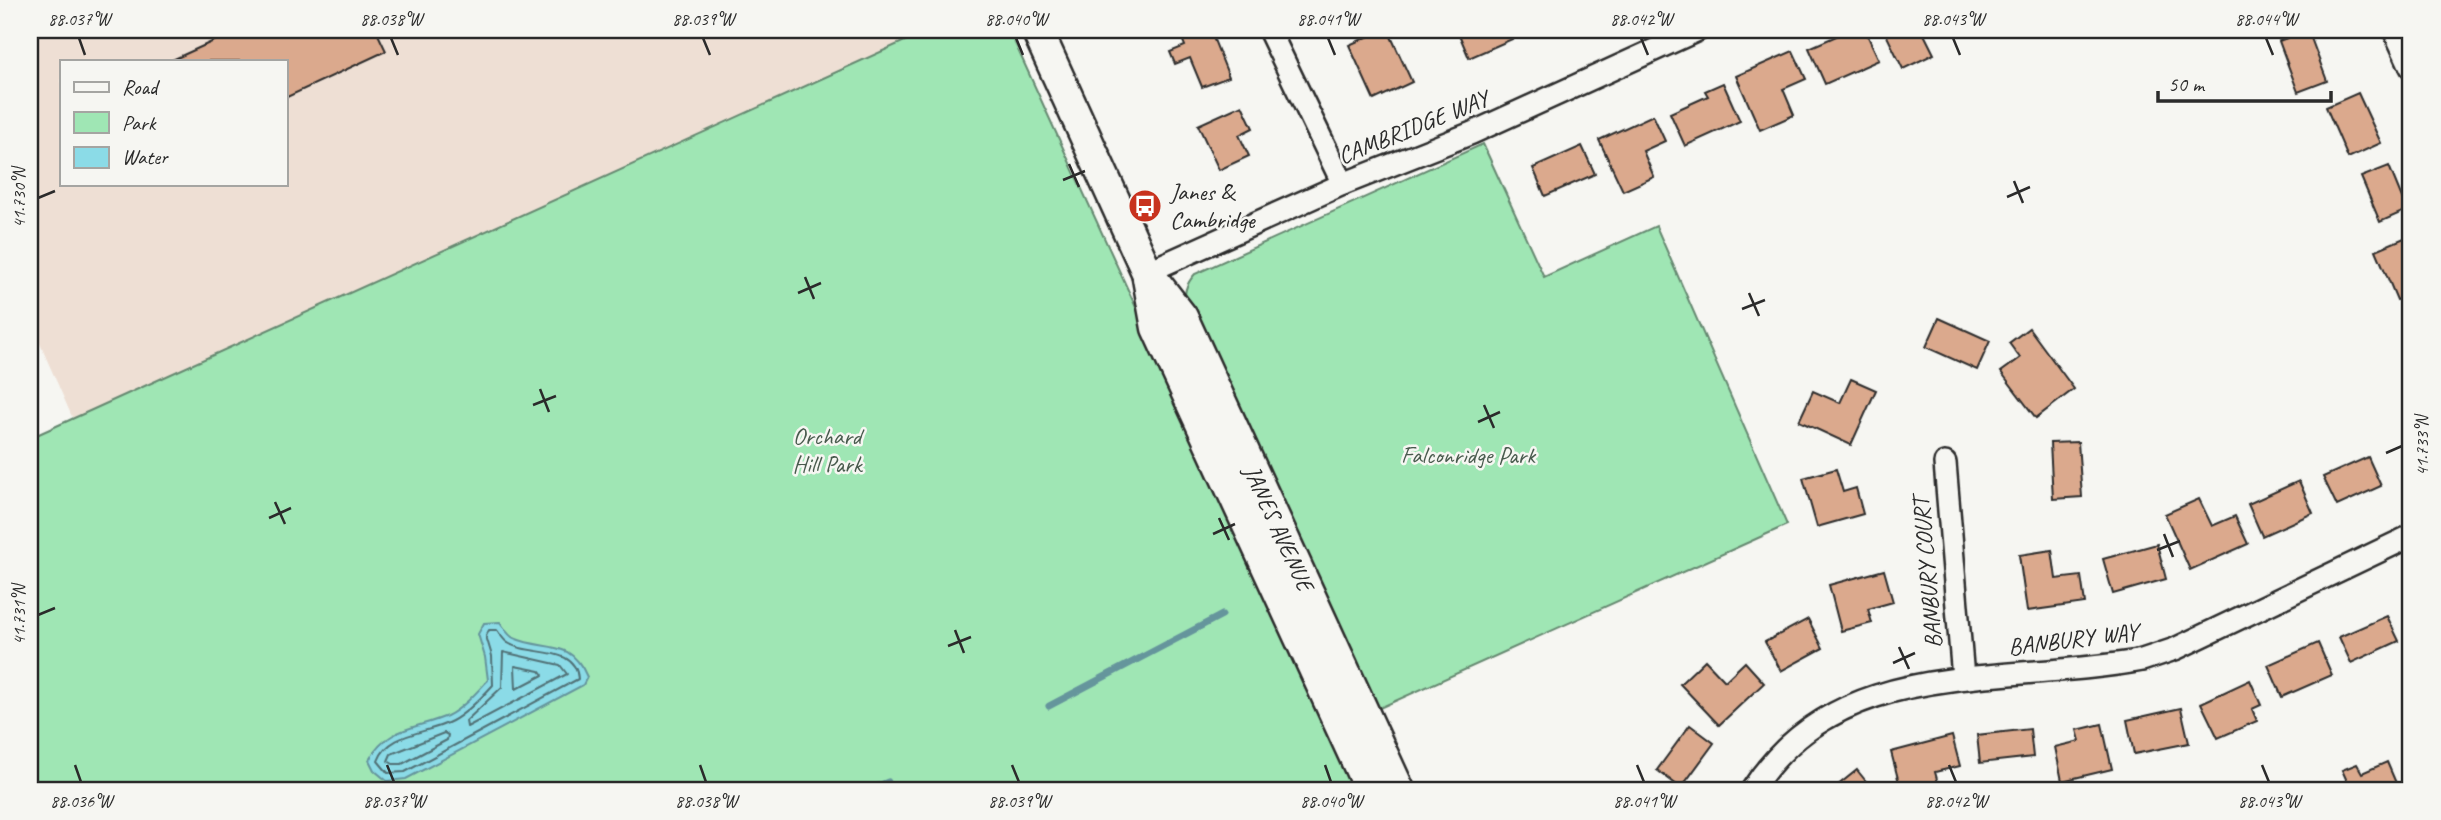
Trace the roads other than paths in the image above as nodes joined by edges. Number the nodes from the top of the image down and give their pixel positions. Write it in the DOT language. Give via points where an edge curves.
graph roads {
  1 [pos="1037,30"];
  2 [pos="1269,30"];
  3 [pos="1698,30"];
  4 [pos="2394,30"];
  5 [pos="2411,67"];
  6 [pos="1343,184"];
  7 [pos="1147,272"];
  8 [pos="1945,463"];
  9 [pos="2411,536"];
  10 [pos="1963,678"];
  11 [pos="1370,790"];
  12 [pos="1399,790"];
  13 [pos="1752,790"];
  1 -- 7 [label="street, JANES AVENUE"];
  2 -- 6 [label="street"];
  3 -- 6 [label="street, CAMBRIDGE WAY" via="1472,133"];
  4 -- 5 [label="street"];
  6 -- 7 [label="street, CAMBRIDGE WAY"];
  7 -- 11 [label="street, JANES AVENUE" via="1157,328"];
  7 -- 12 [label="street, JANES AVENUE" via="1182,317"];
  8 -- 10 [label="street, BANBURY COURT"];
  9 -- 10 [label="street, BANBURY WAY" via="2175,649 2141,660"];
  10 -- 13 [label="street, BANBURY WAY" via="1907,686 1851,704 1797,738"];
}
